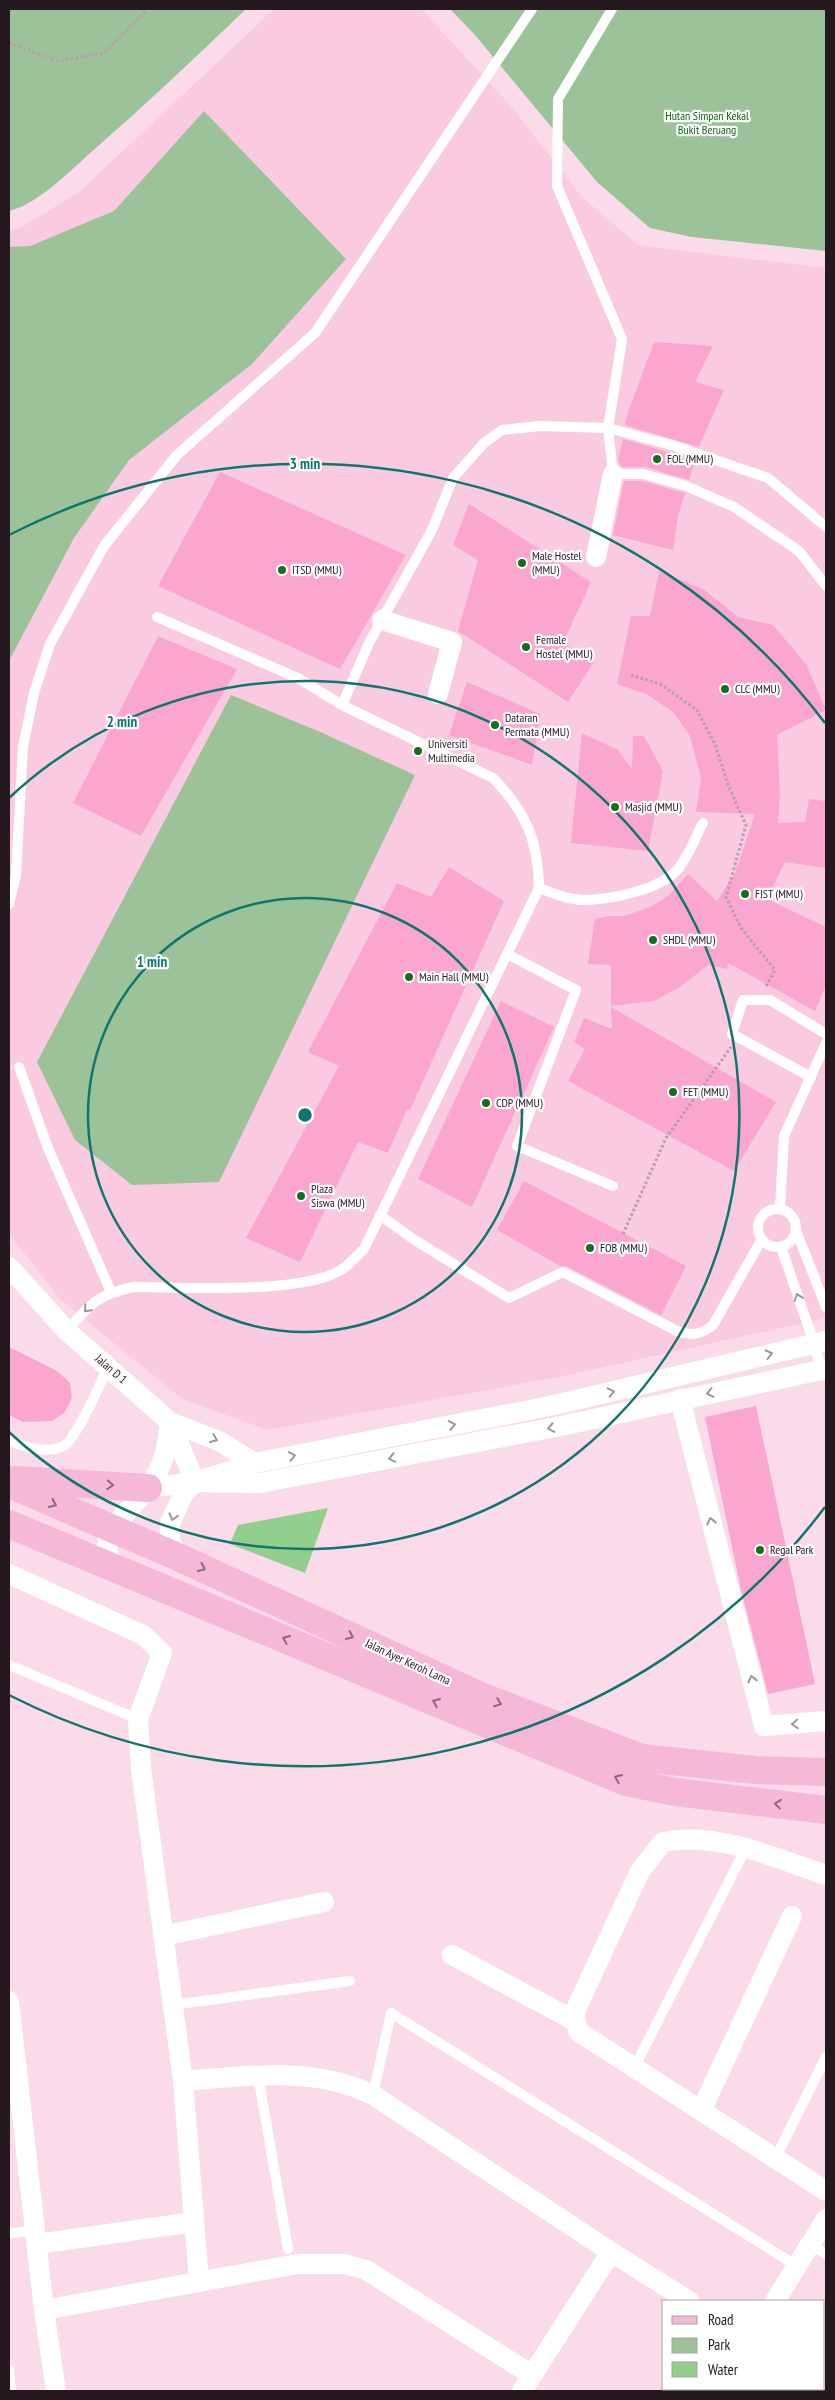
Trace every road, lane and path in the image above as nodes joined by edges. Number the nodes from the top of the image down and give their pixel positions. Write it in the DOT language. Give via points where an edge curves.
graph roads {
  1 [pos="148,9"];
  2 [pos="532,9"];
  3 [pos="612,9"];
  4 [pos="9,43"];
  5 [pos="608,428"];
  6 [pos="613,474"];
  7 [pos="826,527"];
  8 [pos="596,557"];
  9 [pos="826,586"];
  10 [pos="157,617"];
  11 [pos="382,620"];
  12 [pos="631,675"];
  13 [pos="438,694"];
  14 [pos="342,705"];
  15 [pos="703,824"];
  16 [pos="539,888"];
  17 [pos="9,904"];
  18 [pos="509,955"];
  19 [pos="762,993"];
  20 [pos="826,1034"];
  21 [pos="826,1043"];
  22 [pos="732,1045"];
  23 [pos="19,1067"];
  24 [pos="811,1077"];
  25 [pos="614,1186"];
  26 [pos="780,1208"];
  27 [pos="380,1215"];
  28 [pos="797,1232"];
  29 [pos="623,1234"];
  30 [pos="762,1239"];
  31 [pos="781,1247"];
  32 [pos="9,1267"];
  33 [pos="111,1292"];
  34 [pos="826,1307"];
  35 [pos="67,1331"];
  36 [pos="820,1342"];
  37 [pos="108,1367"];
  38 [pos="823,1370"];
  39 [pos="680,1399"];
  40 [pos="170,1422"];
  41 [pos="9,1440"];
  42 [pos="255,1463"];
  43 [pos="9,1479"];
  44 [pos="195,1482"];
  45 [pos="9,1484"];
  46 [pos="148,1488"];
  47 [pos="9,1524"];
  48 [pos="111,1529"];
  49 [pos="178,1557"];
  50 [pos="118,1569"];
  51 [pos="9,1574"];
  52 [pos="9,1664"];
  53 [pos="138,1719"];
  54 [pos="826,1721"];
  55 [pos="826,1772"];
  56 [pos="826,1810"];
  57 [pos="746,1848"];
  58 [pos="826,1875"];
  59 [pos="324,1902"];
  60 [pos="792,1916"];
  61 [pos="164,1936"];
  62 [pos="452,1954"];
  63 [pos="350,1981"];
  64 [pos="9,2001"];
  65 [pos="172,2005"];
  66 [pos="575,2022"];
  67 [pos="826,2057"];
  68 [pos="634,2068"];
  69 [pos="258,2075"];
  70 [pos="183,2081"];
  71 [pos="373,2095"];
  72 [pos="701,2111"];
  73 [pos="775,2159"];
  74 [pos="826,2191"];
  75 [pos="826,2219"];
  76 [pos="194,2222"];
  77 [pos="9,2234"];
  78 [pos="36,2237"];
  79 [pos="288,2249"];
  80 [pos="818,2249"];
  81 [pos="610,2252"];
  82 [pos="797,2266"];
  83 [pos="199,2281"];
  84 [pos="687,2300"];
  85 [pos="776,2300"];
  86 [pos="44,2310"];
  87 [pos="9,2369"];
  88 [pos="527,2383"];
  89 [pos="12,2391"];
  90 [pos="56,2391"];
  1 -- 4 [label="path" via="104,53 58,61"];
  2 -- 17 [label="lane" via="315,332 177,455 104,546 50,644 34,693 23,747 16,875"];
  3 -- 5 [label="lane" via="558,99 557,186 622,339"];
  5 -- 6 [label="lane"];
  5 -- 7 [label="lane" via="675,446 768,478"];
  5 -- 11 [label="lane" via="540,426 502,430 484,443 452,478 432,530"];
  6 -- 8 [label="street"];
  6 -- 9 [label="lane" via="643,474 686,486 734,507 799,551"];
  10 -- 14 [label="lane" via="298,678"];
  11 -- 13 [label="street" via="452,642"];
  11 -- 14 [label="lane"];
  12 -- 19 [label="path" via="660,684 697,710 715,744 728,785 746,825 726,897 741,928 775,970"];
  14 -- 16 [label="lane" via="493,778 510,795 524,817 534,841"];
  15 -- 16 [label="lane" via="677,871 654,886 583,900"];
  16 -- 18 [label="lane"];
  18 -- 25 [label="lane" via="576,990 517,1146"];
  18 -- 27 [label="lane" via="472,1023"];
  20 -- 24 [label="lane" via="770,1000 742,1000 732,1034"];
  21 -- 24 [label="lane"];
  22 -- 29 [label="path" via="666,1138"];
  23 -- 33 [label="lane" via="48,1148"];
  24 -- 26 [label="lane" via="784,1136"];
  26 -- 28 [label="lane" via="790,1212"];
  26 -- 30 [label="lane" via="763,1214 758,1231"];
  27 -- 30 [label="lane" via="509,1298 563,1272 691,1336 705,1332 713,1325"];
  27 -- 33 [label="lane" via="364,1249 344,1269 317,1280 284,1285 133,1287"];
  28 -- 31 [label="lane" via="791,1242"];
  28 -- 34 [label="lane"];
  30 -- 31 [label="lane" via="770,1246"];
  36 -- 31 [label="lane, one-way"];
  32 -- 35 [label="street, Jalan D 1"];
  33 -- 35 [label="lane, one-way" via="91,1303"];
  35 -- 37 [label="street, Jalan D 1"];
  36 -- 38 [label="lane"];
  42 -- 36 [label="street, one-way" via="550,1406"];
  37 -- 40 [label="street, Jalan D 1"];
  37 -- 41 [label="lane" via="65,1445 48,1450"];
  38 -- 39 [label="street, one-way"];
  39 -- 44 [label="street, one-way" via="556,1428 260,1483"];
  54 -- 39 [label="street, one-way" via="764,1726"];
  40 -- 42 [label="street, one-way" via="219,1441"];
  40 -- 44 [label="street, Jalan D 1"];
  40 -- 46 [label="street" via="165,1457"];
  42 -- 44 [label="street"];
  43 -- 46 [label="main road, one-way"];
  44 -- 46 [label="street"];
  44 -- 49 [label="street, one-way" via="184,1493 170,1523 170,1540"];
  45 -- 48 [label="main road, Jalan Ayer Keroh Lama, one-way"];
  46 -- 48 [label="street"];
  47 -- 50 [label="main road, Jalan Ayer Keroh Lama"];
  48 -- 49 [label="main road, Jalan Ayer Keroh Lama"];
  48 -- 50 [label="street" via="107,1546 109,1559"];
  49 -- 55 [label="main road, Jalan Ayer Keroh Lama, one-way" via="483,1697 642,1758 756,1770"];
  56 -- 50 [label="main road, Jalan Ayer Keroh Lama, one-way" via="675,1792 626,1782"];
  51 -- 53 [label="street" via="144,1635 162,1653"];
  52 -- 53 [label="lane"];
  53 -- 61 [label="street" via="141,1769"];
  57 -- 58 [label="street"];
  57 -- 66 [label="street" via="683,1838 662,1842 640,1871 576,2009"];
  57 -- 68 [label="lane"];
  59 -- 61 [label="street"];
  60 -- 72 [label="street"];
  61 -- 65 [label="street"];
  62 -- 66 [label="street"];
  63 -- 65 [label="lane"];
  64 -- 78 [label="street"];
  65 -- 70 [label="street"];
  66 -- 68 [label="street" via="579,2032"];
  67 -- 73 [label="lane"];
  68 -- 72 [label="street"];
  69 -- 70 [label="street"];
  69 -- 71 [label="street" via="323,2077"];
  69 -- 79 [label="lane"];
  70 -- 76 [label="street"];
  71 -- 81 [label="street"];
  71 -- 82 [label="lane" via="391,2014"];
  72 -- 73 [label="street"];
  73 -- 74 [label="street"];
  75 -- 80 [label="street"];
  76 -- 78 [label="street"];
  76 -- 83 [label="street"];
  77 -- 78 [label="lane"];
  78 -- 86 [label="street"];
  80 -- 82 [label="street"];
  81 -- 84 [label="street"];
  81 -- 88 [label="street"];
  82 -- 85 [label="street"];
  83 -- 86 [label="street"];
  83 -- 88 [label="street" via="297,2264 345,2264 366,2270"];
  86 -- 90 [label="street"];
  87 -- 89 [label="lane"];
}
